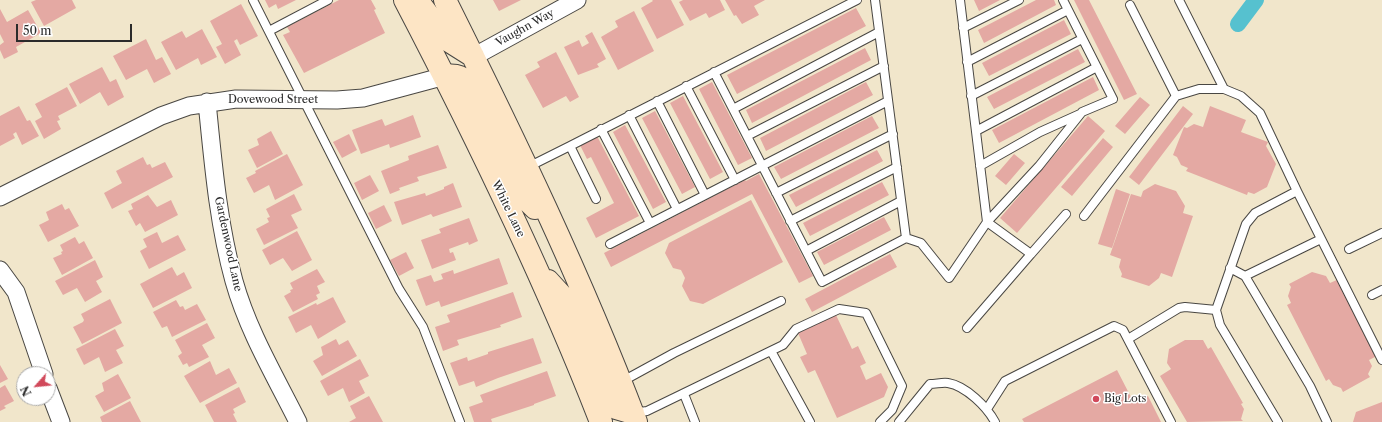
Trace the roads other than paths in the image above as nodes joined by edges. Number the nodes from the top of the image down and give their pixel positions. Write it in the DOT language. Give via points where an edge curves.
graph roads {
  1 [pos="253,0"];
  2 [pos="328,0"];
  3 [pos="405,0"];
  4 [pos="417,0"];
  5 [pos="444,0"];
  6 [pos="575,0"];
  7 [pos="857,0"];
  8 [pos="875,0"];
  9 [pos="960,0"];
  10 [pos="1019,0"];
  11 [pos="1063,0"];
  12 [pos="1179,0"];
  13 [pos="1130,5"];
  14 [pos="1068,10"];
  15 [pos="963,28"];
  16 [pos="269,31"];
  17 [pos="879,32"];
  18 [pos="1082,39"];
  19 [pos="473,57"];
  20 [pos="967,62"];
  21 [pos="884,66"];
  22 [pos="1097,67"];
  23 [pos="714,72"];
  24 [pos="445,76"];
  25 [pos="686,86"];
  26 [pos="1224,89"];
  27 [pos="971,96"];
  28 [pos="1176,96"];
  29 [pos="304,100"];
  30 [pos="657,101"];
  31 [pos="888,101"];
  32 [pos="207,102"];
  33 [pos="733,109"];
  34 [pos="1082,112"];
  35 [pos="629,116"];
  36 [pos="601,129"];
  37 [pos="976,131"];
  38 [pos="893,134"];
  39 [pos="747,136"];
  40 [pos="570,146"];
  41 [pos="762,166"];
  42 [pos="980,166"];
  43 [pos="528,167"];
  44 [pos="897,167"];
  45 [pos="735,180"];
  46 [pos="1297,191"];
  47 [pos="776,193"];
  48 [pos="705,195"];
  49 [pos="0,197"];
  50 [pos="596,199"];
  51 [pos="901,201"];
  52 [pos="677,209"];
  53 [pos="1066,214"];
  54 [pos="1084,216"];
  55 [pos="790,221"];
  56 [pos="987,222"];
  57 [pos="650,223"];
  58 [pos="554,225"];
  59 [pos="1382,233"];
  60 [pos="906,238"];
  61 [pos="1321,239"];
  62 [pos="610,244"];
  63 [pos="1349,249"];
  64 [pos="806,251"];
  65 [pos="1031,254"];
  66 [pos="1230,268"];
  67 [pos="0,270"];
  68 [pos="538,270"];
  69 [pos="1246,276"];
  70 [pos="1382,290"];
  71 [pos="1372,295"];
  72 [pos="781,302"];
  73 [pos="1216,310"];
  74 [pos="968,328"];
  75 [pos="1128,339"];
  76 [pos="771,351"];
  77 [pos="1382,360"];
  78 [pos="41,366"];
  79 [pos="621,383"];
  80 [pos="684,394"];
  81 [pos="55,406"];
  82 [pos="987,409"];
  83 [pos="635,418"];
  84 [pos="61,422"];
  85 [pos="298,422"];
  86 [pos="460,422"];
  87 [pos="601,422"];
  88 [pos="695,422"];
  89 [pos="810,422"];
  90 [pos="880,422"];
  91 [pos="899,422"];
  92 [pos="995,422"];
  93 [pos="1171,422"];
  94 [pos="1278,422"];
  95 [pos="1327,422"];
  1 -- 16 [label="lane"];
  2 -- 16 [label="lane"];
  3 -- 24 [label="main road, White Lane"];
  4 -- 19 [label="main road" via="446,39"];
  5 -- 19 [label="main road"];
  6 -- 19 [label="street, Vaughn Way"];
  7 -- 23 [label="lane"];
  8 -- 17 [label="lane"];
  9 -- 15 [label="lane"];
  10 -- 15 [label="lane"];
  11 -- 14 [label="lane"];
  12 -- 26 [label="lane"];
  13 -- 28 [label="lane"];
  14 -- 18 [label="lane"];
  14 -- 20 [label="lane"];
  15 -- 20 [label="lane"];
  16 -- 29 [label="lane"];
  17 -- 21 [label="lane"];
  17 -- 33 [label="lane"];
  18 -- 22 [label="lane"];
  18 -- 27 [label="lane"];
  19 -- 43 [label="main road"];
  20 -- 27 [label="lane"];
  21 -- 31 [label="lane"];
  21 -- 39 [label="lane"];
  22 -- 34 [label="lane" via="1113,99"];
  22 -- 37 [label="lane"];
  23 -- 25 [label="lane"];
  23 -- 33 [label="lane"];
  24 -- 29 [label="street, Dovewood Street" via="362,98"];
  24 -- 58 [label="main road" via="464,78 470,86 526,199"];
  24 -- 68 [label="main road, White Lane"];
  25 -- 30 [label="lane"];
  25 -- 45 [label="lane"];
  26 -- 28 [label="lane" via="1199,89"];
  26 -- 46 [label="lane" via="1241,96 1260,113"];
  27 -- 37 [label="lane"];
  28 -- 54 [label="lane"];
  29 -- 32 [label="street, Dovewood Street" via="236,99"];
  29 -- 86 [label="lane" via="400,289 423,327"];
  30 -- 35 [label="lane"];
  30 -- 48 [label="lane"];
  31 -- 38 [label="lane"];
  31 -- 41 [label="lane"];
  32 -- 49 [label="street, Dovewood Street" via="161,116"];
  32 -- 85 [label="street, Gardenwood Lane" via="217,193 234,281 249,324"];
  33 -- 39 [label="lane"];
  34 -- 42 [label="lane"];
  34 -- 56 [label="lane" via="1039,166"];
  35 -- 36 [label="lane"];
  35 -- 52 [label="lane"];
  36 -- 40 [label="lane"];
  36 -- 57 [label="lane"];
  37 -- 42 [label="lane"];
  38 -- 44 [label="lane"];
  38 -- 47 [label="lane"];
  39 -- 41 [label="lane"];
  40 -- 43 [label="lane"];
  40 -- 50 [label="lane"];
  41 -- 45 [label="lane"];
  41 -- 47 [label="lane"];
  42 -- 56 [label="lane"];
  43 -- 58 [label="main road"];
  44 -- 51 [label="lane"];
  44 -- 55 [label="lane"];
  45 -- 48 [label="lane"];
  46 -- 61 [label="lane"];
  46 -- 66 [label="lane" via="1256,213 1246,224"];
  47 -- 55 [label="lane"];
  48 -- 52 [label="lane"];
  51 -- 60 [label="lane"];
  51 -- 64 [label="lane"];
  52 -- 57 [label="lane"];
  53 -- 65 [label="lane"];
  55 -- 64 [label="lane"];
  56 -- 60 [label="lane" via="949,278 921,243"];
  56 -- 65 [label="lane"];
  57 -- 62 [label="lane"];
  58 -- 79 [label="main road"];
  59 -- 63 [label="lane"];
  60 -- 64 [label="lane" via="822,282"];
  61 -- 69 [label="lane"];
  61 -- 77 [label="lane"];
  65 -- 74 [label="lane"];
  66 -- 69 [label="lane"];
  66 -- 73 [label="lane"];
  67 -- 78 [label="street" via="16,292"];
  68 -- 83 [label="main road" via="570,304 608,395 616,408"];
  68 -- 87 [label="main road, White Lane"];
  69 -- 95 [label="lane" via="1310,386"];
  70 -- 71 [label="lane"];
  72 -- 79 [label="lane" via="674,353"];
  73 -- 75 [label="lane" via="1179,308"];
  73 -- 94 [label="lane" via="1220,325"];
  75 -- 82 [label="lane" via="1123,330 1114,326 1005,381"];
  75 -- 93 [label="lane"];
  76 -- 80 [label="lane"];
  76 -- 89 [label="lane"];
  76 -- 90 [label="lane" via="783,345 796,329 839,309 866,313 902,386 892,410"];
  79 -- 83 [label="main road"];
  80 -- 83 [label="lane"];
  80 -- 88 [label="lane"];
  81 -- 84 [label="street"];
  82 -- 91 [label="lane" via="971,394 949,383 930,384"];
  82 -- 92 [label="lane"];
}
